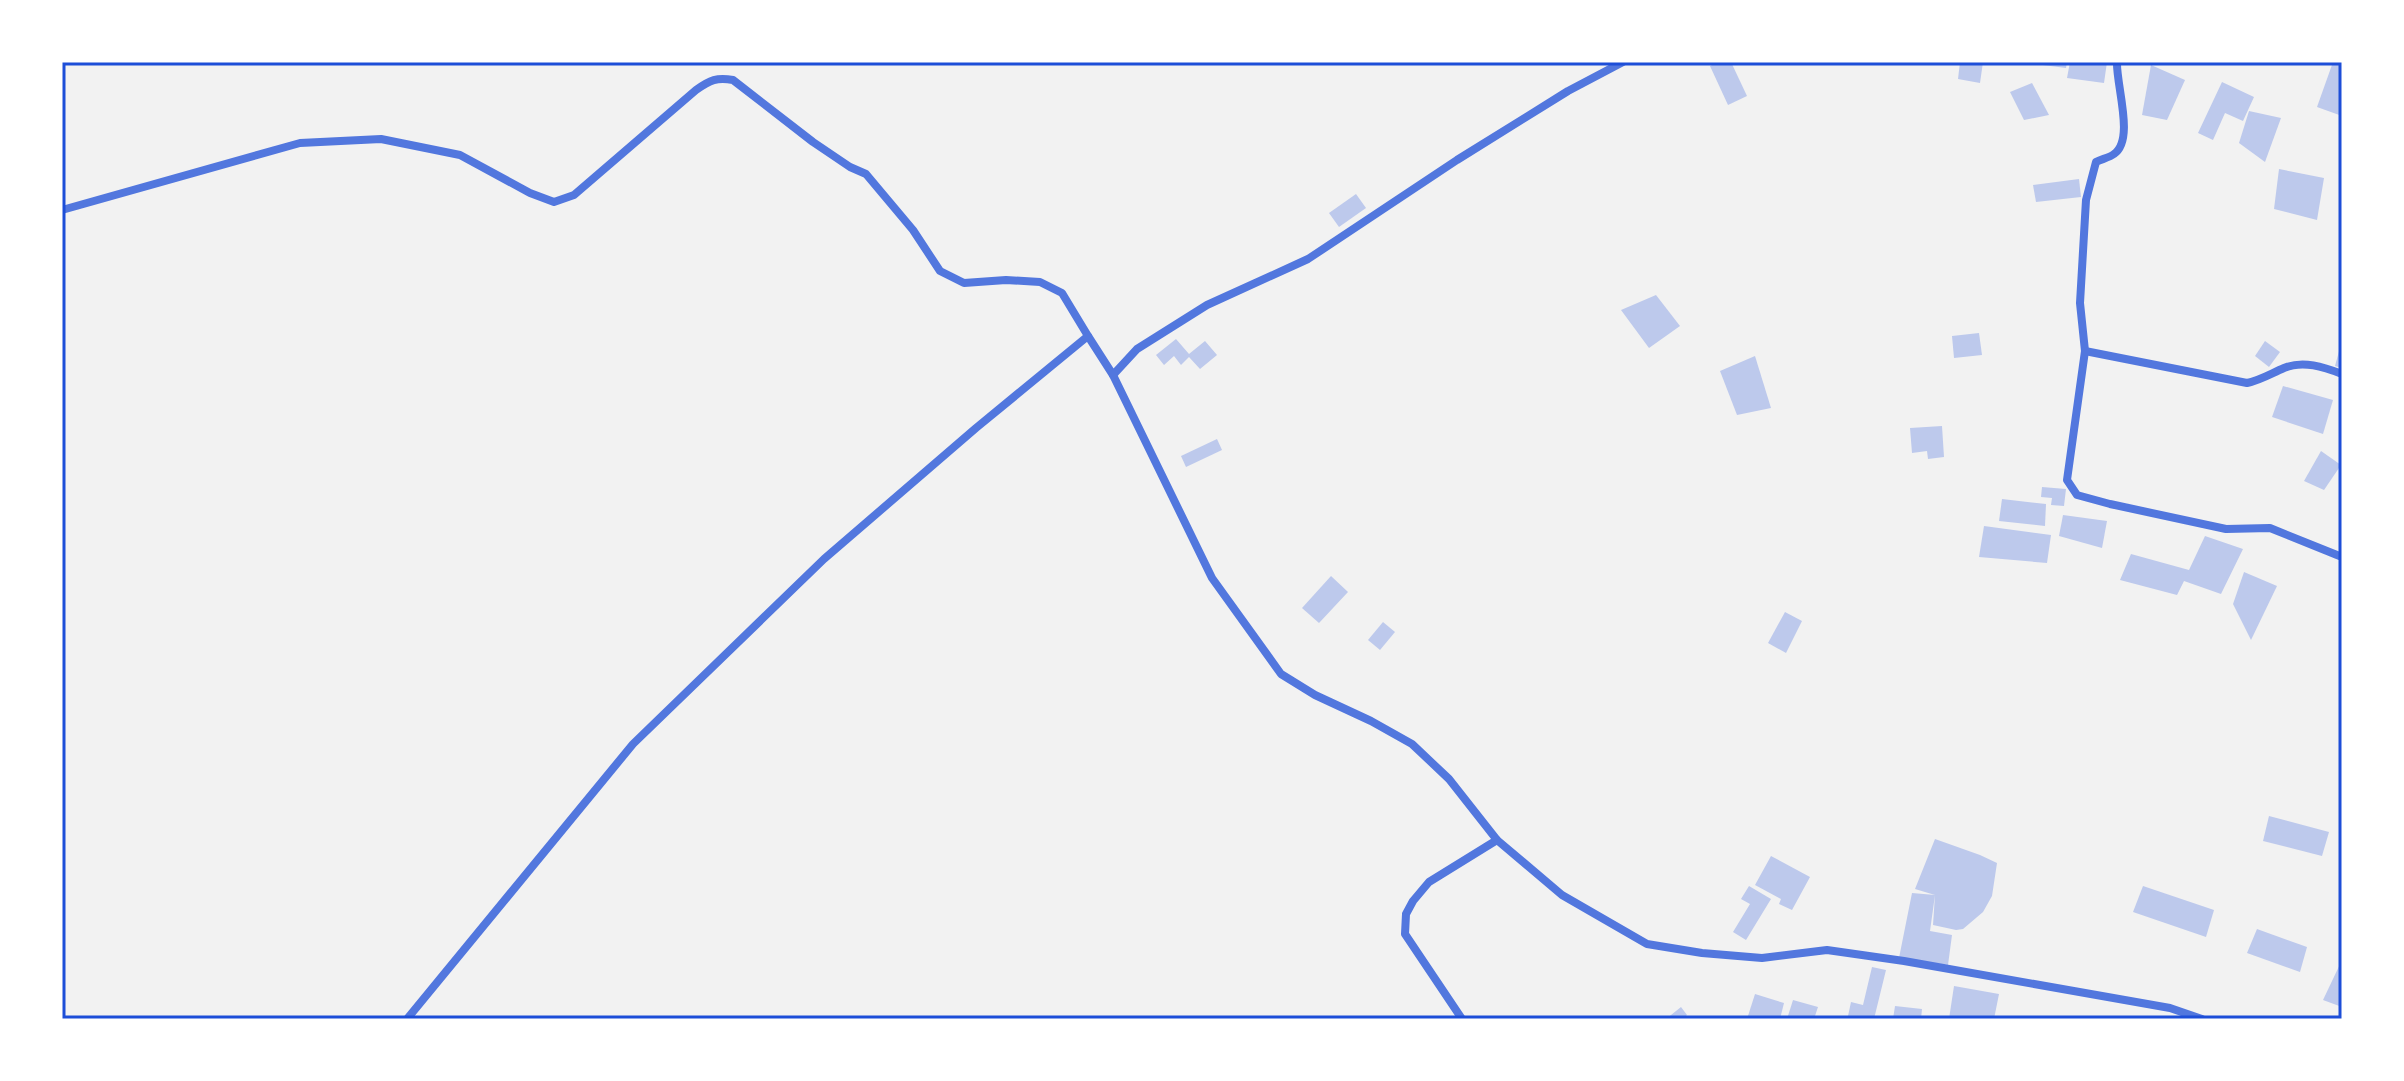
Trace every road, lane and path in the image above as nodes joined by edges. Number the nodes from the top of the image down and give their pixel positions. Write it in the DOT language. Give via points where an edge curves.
graph roads {
  1 [pos="1623,62"];
  2 [pos="2117,62"];
  3 [pos="62,210"];
  4 [pos="1088,336"];
  5 [pos="2085,351"];
  6 [pos="2342,374"];
  7 [pos="1113,375"];
  8 [pos="2342,557"];
  9 [pos="1497,840"];
  10 [pos="407,1019"];
  11 [pos="1462,1019"];
  12 [pos="2202,1019"];
  1 -- 7 [label="street" via="1543,106 1308,259 1207,305 1137,349"];
  2 -- 5 [label="street" via="2121,146 2096,162 2086,200 2080,303"];
  3 -- 4 [label="street" via="300,143 381,139 460,155 554,202 574,195 696,90 721,78 733,80 813,142 866,174 940,271 964,283 1040,282 1062,293"];
  4 -- 7 [label="street"];
  4 -- 10 [label="street" via="824,559 633,744"];
  5 -- 6 [label="street" via="2247,383 2303,364"];
  5 -- 8 [label="street" via="2067,480 2077,495 2226,529 2270,528"];
  7 -- 9 [label="street" via="1212,578 1281,674 1412,744 1449,779"];
  9 -- 11 [label="street" via="1429,882 1406,914 1405,934"];
  9 -- 12 [label="street" via="1562,895 1647,944 1762,958 1827,950 2170,1008"];
}
